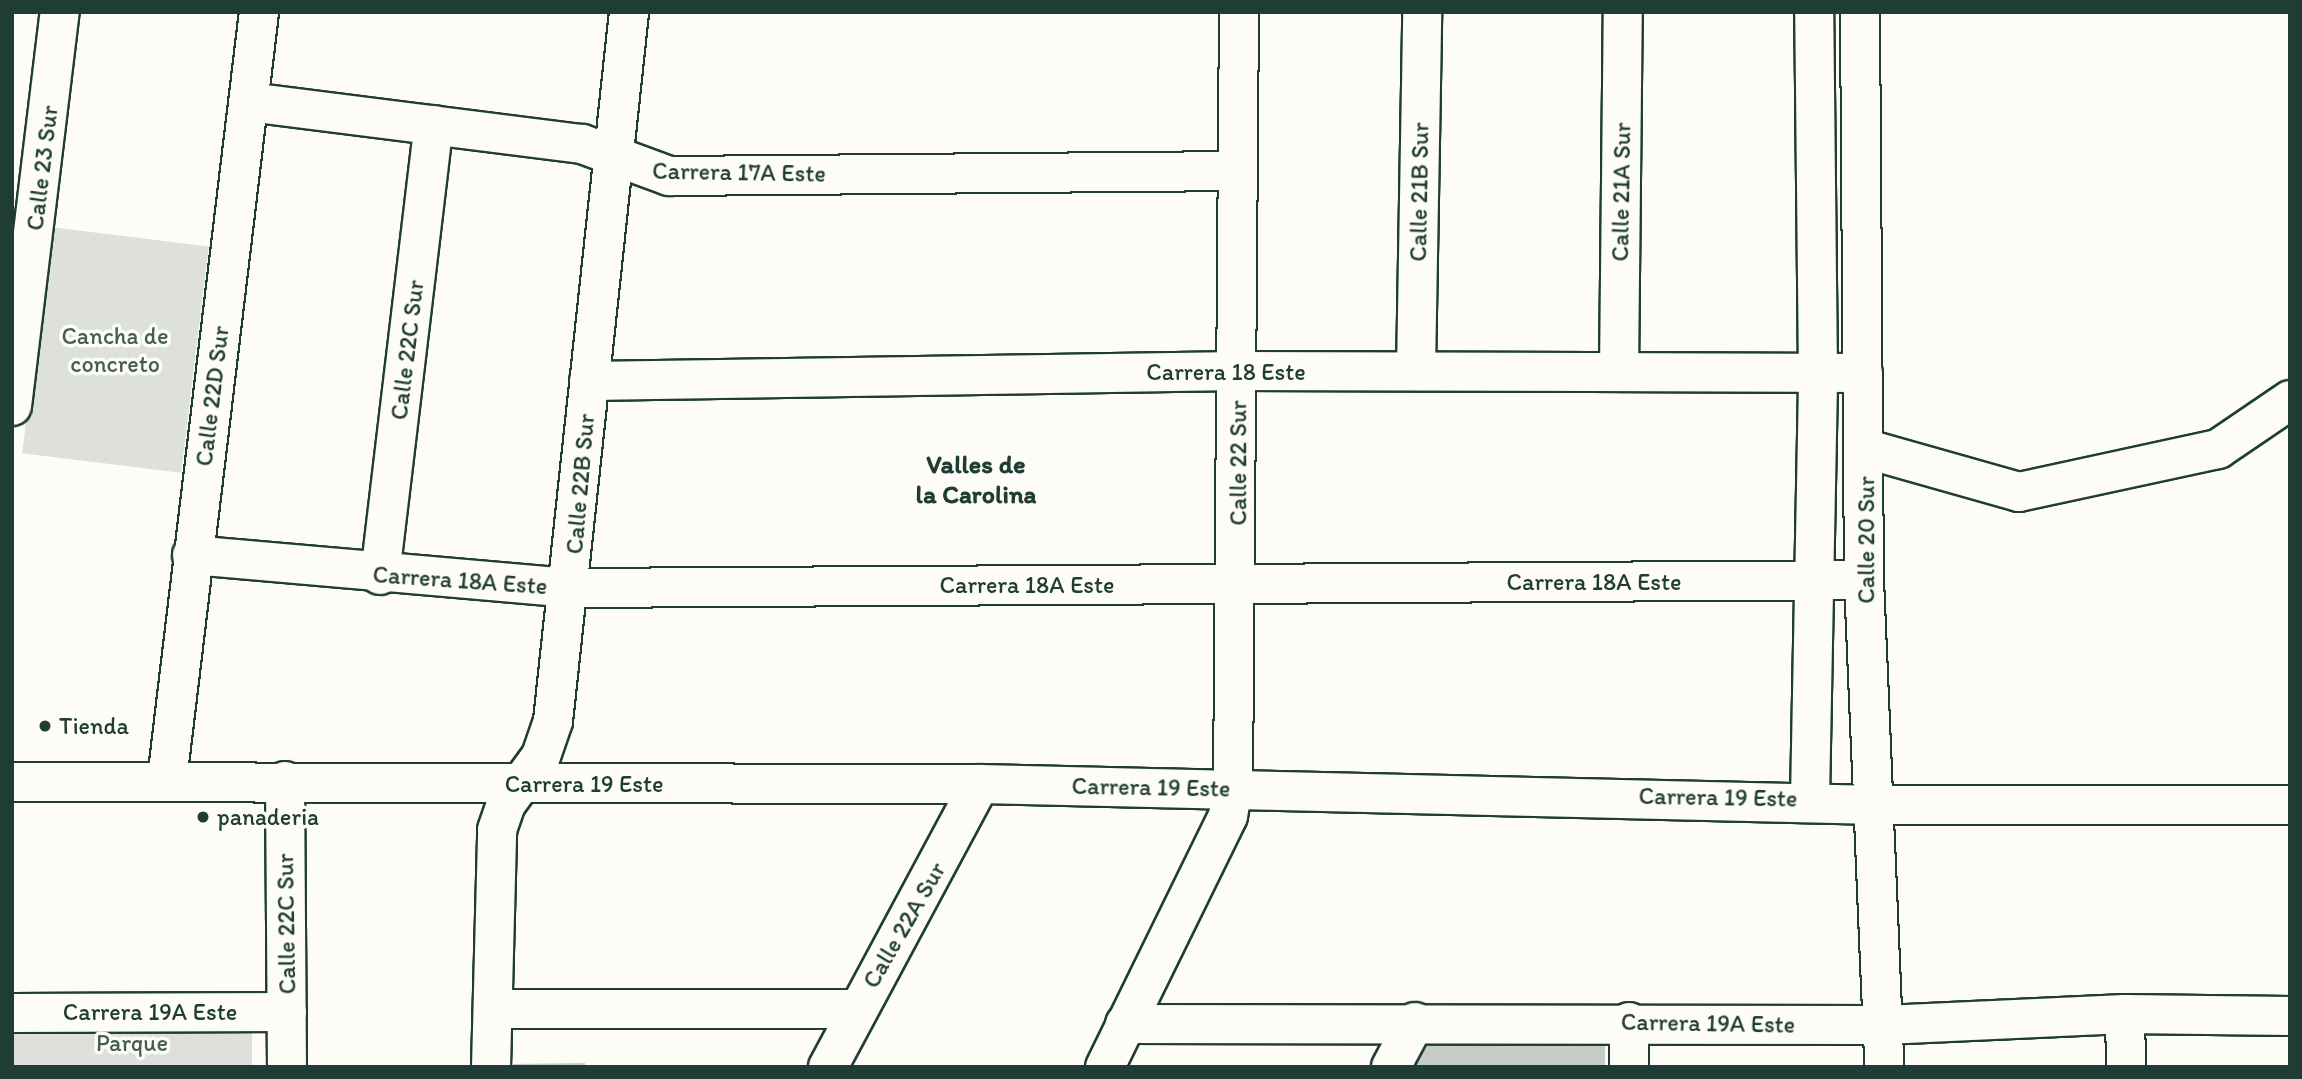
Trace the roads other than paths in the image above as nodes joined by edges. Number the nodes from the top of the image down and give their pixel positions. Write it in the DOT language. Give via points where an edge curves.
graph roads {
  1 [pos="60,12"];
  2 [pos="259,12"];
  3 [pos="629,12"];
  4 [pos="1239,12"];
  5 [pos="1422,12"];
  6 [pos="1623,12"];
  7 [pos="1814,12"];
  8 [pos="1860,12"];
  9 [pos="249,102"];
  10 [pos="435,125"];
  11 [pos="613,158"];
  12 [pos="1237,171"];
  13 [pos="1238,371"];
  14 [pos="1416,371"];
  15 [pos="1619,372"];
  16 [pos="1863,373"];
  17 [pos="1818,374"];
  18 [pos="589,381"];
  19 [pos="2290,400"];
  20 [pos="12,407"];
  21 [pos="1867,449"];
  22 [pos="192,555"];
  23 [pos="380,575"];
  24 [pos="1813,580"];
  25 [pos="1864,580"];
  26 [pos="1237,584"];
  27 [pos="570,588"];
  28 [pos="167,780"];
  29 [pos="285,781"];
  30 [pos="12,782"];
  31 [pos="521,783"];
  32 [pos="981,785"];
  33 [pos="1233,788"];
  34 [pos="1810,799"];
  35 [pos="1878,805"];
  36 [pos="2290,805"];
  37 [pos="493,1009"];
  38 [pos="855,1009"];
  39 [pos="287,1012"];
  40 [pos="12,1013"];
  41 [pos="2125,1014"];
  42 [pos="2290,1016"];
  43 [pos="1415,1021"];
  44 [pos="1629,1022"];
  45 [pos="1125,1024"];
  46 [pos="1884,1025"];
  47 [pos="287,1067"];
  48 [pos="491,1067"];
  49 [pos="828,1067"];
  50 [pos="1105,1067"];
  51 [pos="1391,1067"];
  52 [pos="1629,1067"];
  53 [pos="1884,1067"];
  54 [pos="2126,1067"];
  1 -- 20 [label="street, Calle 23 Sur"];
  2 -- 9 [label="street, Calle 22D Sur"];
  3 -- 11 [label="street, Calle 22B Sur"];
  4 -- 12 [label="street, Calle 22 Sur"];
  5 -- 14 [label="street, Calle 21B Sur"];
  6 -- 15 [label="street, Calle 21A Sur"];
  7 -- 17 [label="street"];
  8 -- 16 [label="street, Calle 20 Sur"];
  9 -- 10 [label="street, Carrera 17A Este"];
  9 -- 22 [label="street, Calle 22D Sur"];
  10 -- 11 [label="street, Carrera 17A Este" via="582,144"];
  10 -- 23 [label="street, Calle 22C Sur"];
  11 -- 12 [label="street, Carrera 17A Este" via="669,176"];
  11 -- 18 [label="street, Calle 22B Sur"];
  12 -- 13 [label="street, Calle 22 Sur"];
  13 -- 14 [label="street, Carrera 18 Este"];
  13 -- 18 [label="street, Carrera 18 Este"];
  13 -- 26 [label="street, Calle 22 Sur"];
  14 -- 15 [label="street, Carrera 18 Este"];
  15 -- 17 [label="street, Carrera 18 Este"];
  16 -- 17 [label="street, Carrera 18 Este"];
  16 -- 21 [label="street, Calle 20 Sur"];
  17 -- 24 [label="street"];
  18 -- 27 [label="street, Calle 22B Sur"];
  19 -- 21 [label="street" via="2218,449 2019,492"];
  21 -- 25 [label="street, Calle 20 Sur"];
  22 -- 23 [label="street, Carrera 18A Este"];
  22 -- 28 [label="street, Calle 22D Sur"];
  23 -- 27 [label="street, Carrera 18A Este"];
  24 -- 25 [label="street, Carrera 18A Este"];
  24 -- 26 [label="street, Carrera 18A Este"];
  24 -- 34 [label="street"];
  25 -- 35 [label="street, Calle 20 Sur"];
  26 -- 27 [label="street, Carrera 18A Este"];
  26 -- 33 [label="street, Calle 22 Sur"];
  27 -- 31 [label="street, Calle 22B Sur" via="553,721 541,756"];
  28 -- 29 [label="street, Carrera 19 Este"];
  28 -- 30 [label="street, Carrera 19 Este"];
  29 -- 31 [label="street, Carrera 19 Este"];
  29 -- 39 [label="street, Calle 22C Sur"];
  31 -- 32 [label="street, Carrera 19 Este"];
  31 -- 37 [label="street, Calle 22B Sur" via="497,830"];
  32 -- 33 [label="street, Carrera 19 Este"];
  32 -- 38 [label="street, Calle 22A Sur"];
  33 -- 34 [label="street, Carrera 19 Este"];
  33 -- 45 [label="street, Calle 22 Sur" via="1227,816"];
  34 -- 35 [label="street, Carrera 19 Este"];
  35 -- 36 [label="street, Carrera 19 Este"];
  35 -- 46 [label="street, Calle 20 Sur"];
  37 -- 38 [label="street"];
  37 -- 48 [label="street, Calle 22B Sur"];
  38 -- 49 [label="street, Calle 22A Sur"];
  39 -- 40 [label="street, Carrera 19A Este"];
  39 -- 47 [label="street, Calle 22C Sur"];
  41 -- 42 [label="street, Carrera 19A Este"];
  41 -- 46 [label="street, Carrera 19A Este"];
  41 -- 54 [label="street"];
  43 -- 44 [label="street, Carrera 19A Este"];
  43 -- 45 [label="street, Carrera 19A Este"];
  43 -- 51 [label="street"];
  44 -- 46 [label="street, Carrera 19A Este"];
  44 -- 52 [label="street"];
  45 -- 50 [label="street, Calle 22 Sur"];
  46 -- 53 [label="street, Calle 20 Sur"];
}
